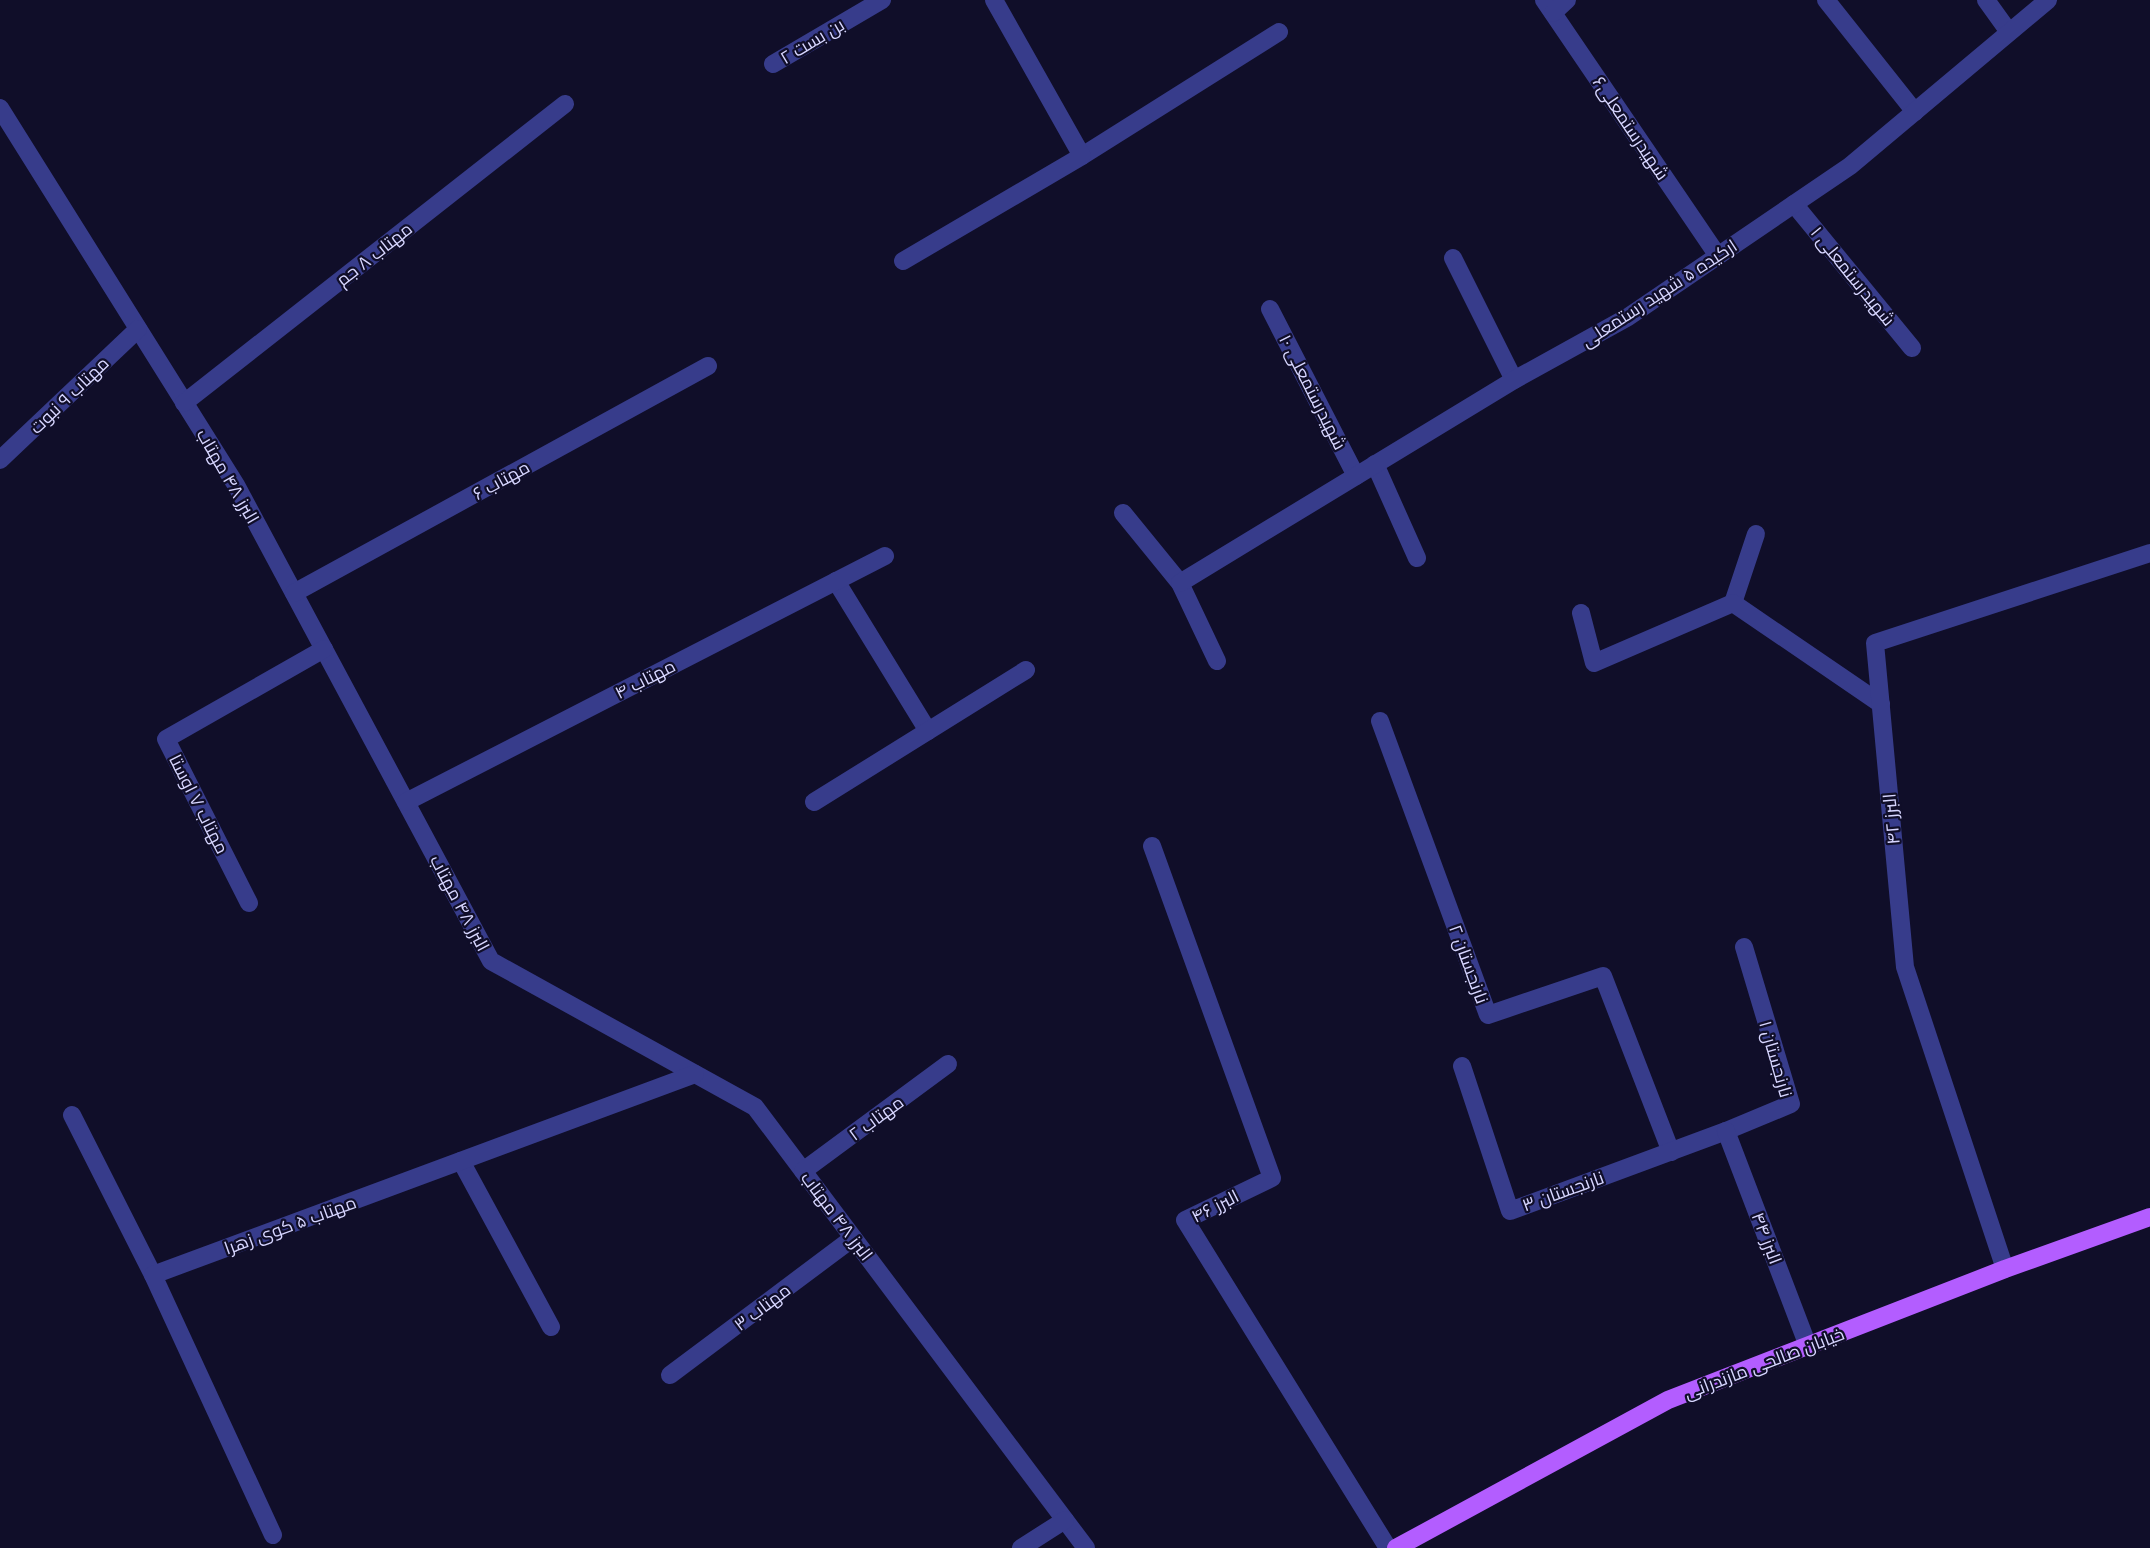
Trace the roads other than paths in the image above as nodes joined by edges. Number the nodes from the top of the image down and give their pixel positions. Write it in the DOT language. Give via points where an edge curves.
graph roads {
  1 [pos="882,0"];
  2 [pos="994,0"];
  3 [pos="1567,0"];
  4 [pos="1826,0"];
  5 [pos="1986,0"];
  6 [pos="2048,0"];
  7 [pos="1549,6"];
  8 [pos="1279,32"];
  9 [pos="2009,32"];
  10 [pos="773,64"];
  11 [pos="565,104"];
  12 [pos="0,108"];
  13 [pos="1915,112"];
  14 [pos="1082,156"];
  15 [pos="1794,204"];
  16 [pos="1718,256"];
  17 [pos="1453,258"];
  18 [pos="903,261"];
  19 [pos="1270,309"];
  20 [pos="138,329"];
  21 [pos="1912,348"];
  22 [pos="708,366"];
  23 [pos="1514,380"];
  24 [pos="184,403"];
  25 [pos="0,460"];
  26 [pos="1375,464"];
  27 [pos="1356,476"];
  28 [pos="1123,513"];
  29 [pos="1756,534"];
  30 [pos="2150,553"];
  31 [pos="885,556"];
  32 [pos="1417,558"];
  33 [pos="836,581"];
  34 [pos="1180,583"];
  35 [pos="294,593"];
  36 [pos="1733,603"];
  37 [pos="1581,613"];
  38 [pos="324,650"];
  39 [pos="1217,661"];
  40 [pos="1026,670"];
  41 [pos="1881,704"];
  42 [pos="1380,721"];
  43 [pos="928,731"];
  44 [pos="406,802"];
  45 [pos="814,802"];
  46 [pos="1152,846"];
  47 [pos="249,903"];
  48 [pos="1744,947"];
  49 [pos="948,1064"];
  50 [pos="1462,1066"];
  51 [pos="695,1074"];
  52 [pos="72,1114"];
  53 [pos="1726,1131"];
  54 [pos="1671,1152"];
  55 [pos="461,1161"];
  56 [pos="803,1171"];
  57 [pos="2150,1217"];
  58 [pos="853,1238"];
  59 [pos="2005,1269"];
  60 [pos="153,1275"];
  61 [pos="551,1327"];
  62 [pos="1808,1346"];
  63 [pos="670,1375"];
  64 [pos="1065,1520"];
  65 [pos="273,1535"];
  66 [pos="1021,1548"];
  67 [pos="1086,1548"];
  68 [pos="1388,1548"];
  69 [pos="1396,1548"];
  1 -- 10 [label="street, بن بست ۲"];
  2 -- 14 [label="street"];
  3 -- 7 [label="street"];
  4 -- 13 [label="street"];
  5 -- 9 [label="street"];
  6 -- 9 [label="street, ارکیده ۵ شهید رستمعلی"];
  7 -- 16 [label="street, شهیدرستمعلی۶"];
  8 -- 14 [label="street"];
  9 -- 13 [label="street, ارکیده ۵ شهید رستمعلی"];
  11 -- 24 [label="street, مهتاب ۸ جم"];
  12 -- 20 [label="street, البرز ۴۸ مهتاب"];
  13 -- 15 [label="street, ارکیده ۵ شهید رستمعلی" via="1850,166"];
  14 -- 18 [label="street"];
  15 -- 16 [label="street, ارکیده ۵ شهید رستمعلی"];
  15 -- 21 [label="street, شهیدرستمعلی ۱"];
  16 -- 23 [label="street, ارکیده ۵ شهید رستمعلی" via="1628,317"];
  17 -- 23 [label="street"];
  19 -- 27 [label="street, شهیدرستمعلی ۱۰"];
  20 -- 24 [label="street, البرز ۴۸ مهتاب"];
  20 -- 25 [label="street, مهتاب ۹ نبوت"];
  22 -- 35 [label="street, مهتاب ۶"];
  23 -- 26 [label="street, ارکیده ۵ شهید رستمعلی"];
  24 -- 35 [label="street, البرز ۴۸ مهتاب" via="236,485"];
  26 -- 27 [label="street, ارکیده ۵ شهید رستمعلی"];
  26 -- 32 [label="street"];
  27 -- 34 [label="street, ارکیده ۵ شهید رستمعلی"];
  28 -- 34 [label="street"];
  29 -- 36 [label="street"];
  30 -- 41 [label="street, البرز ۴۲" via="1875,643"];
  31 -- 33 [label="street, مهتاب ۴"];
  33 -- 43 [label="street"];
  33 -- 44 [label="street, مهتاب ۴"];
  34 -- 39 [label="street"];
  35 -- 38 [label="street, البرز ۴۸ مهتاب"];
  36 -- 37 [label="street" via="1594,663"];
  36 -- 41 [label="street"];
  38 -- 44 [label="street, البرز ۴۸ مهتاب"];
  38 -- 47 [label="street, مهتاب ۷ اوستا" via="166,739"];
  40 -- 43 [label="street"];
  41 -- 59 [label="street, البرز ۴۲" via="1905,968"];
  42 -- 54 [label="street, نارنجستان ۲" via="1488,1016 1603,975"];
  43 -- 45 [label="street"];
  44 -- 51 [label="street, البرز ۴۸ مهتاب" via="491,961"];
  46 -- 68 [label="street, البرز ۴۶" via="1272,1178 1185,1220"];
  48 -- 53 [label="street, نارنجستان ۱" via="1791,1104"];
  49 -- 56 [label="street, مهتاب ۲"];
  50 -- 54 [label="street, نارنجستان ۳" via="1510,1211"];
  51 -- 55 [label="street, مهتاب ۵ کوی زهرا"];
  51 -- 56 [label="street, البرز ۴۸ مهتاب" via="755,1107"];
  52 -- 60 [label="street"];
  53 -- 54 [label="street, نارنجستان ۳"];
  53 -- 62 [label="street, البرز ۴۴"];
  55 -- 60 [label="street, مهتاب ۵ کوی زهرا"];
  55 -- 61 [label="street"];
  56 -- 58 [label="street, البرز ۴۸ مهتاب"];
  57 -- 59 [label="main road, خیابان صالحی مازندرانی"];
  58 -- 63 [label="street, مهتاب ۳"];
  58 -- 64 [label="street, البرز ۴۸ مهتاب"];
  59 -- 62 [label="main road, خیابان صالحی مازندرانی"];
  60 -- 65 [label="street"];
  62 -- 69 [label="main road, خیابان صالحی مازندرانی" via="1668,1400"];
  64 -- 66 [label="street"];
  64 -- 67 [label="street, البرز ۴۸ مهتاب"];
}
